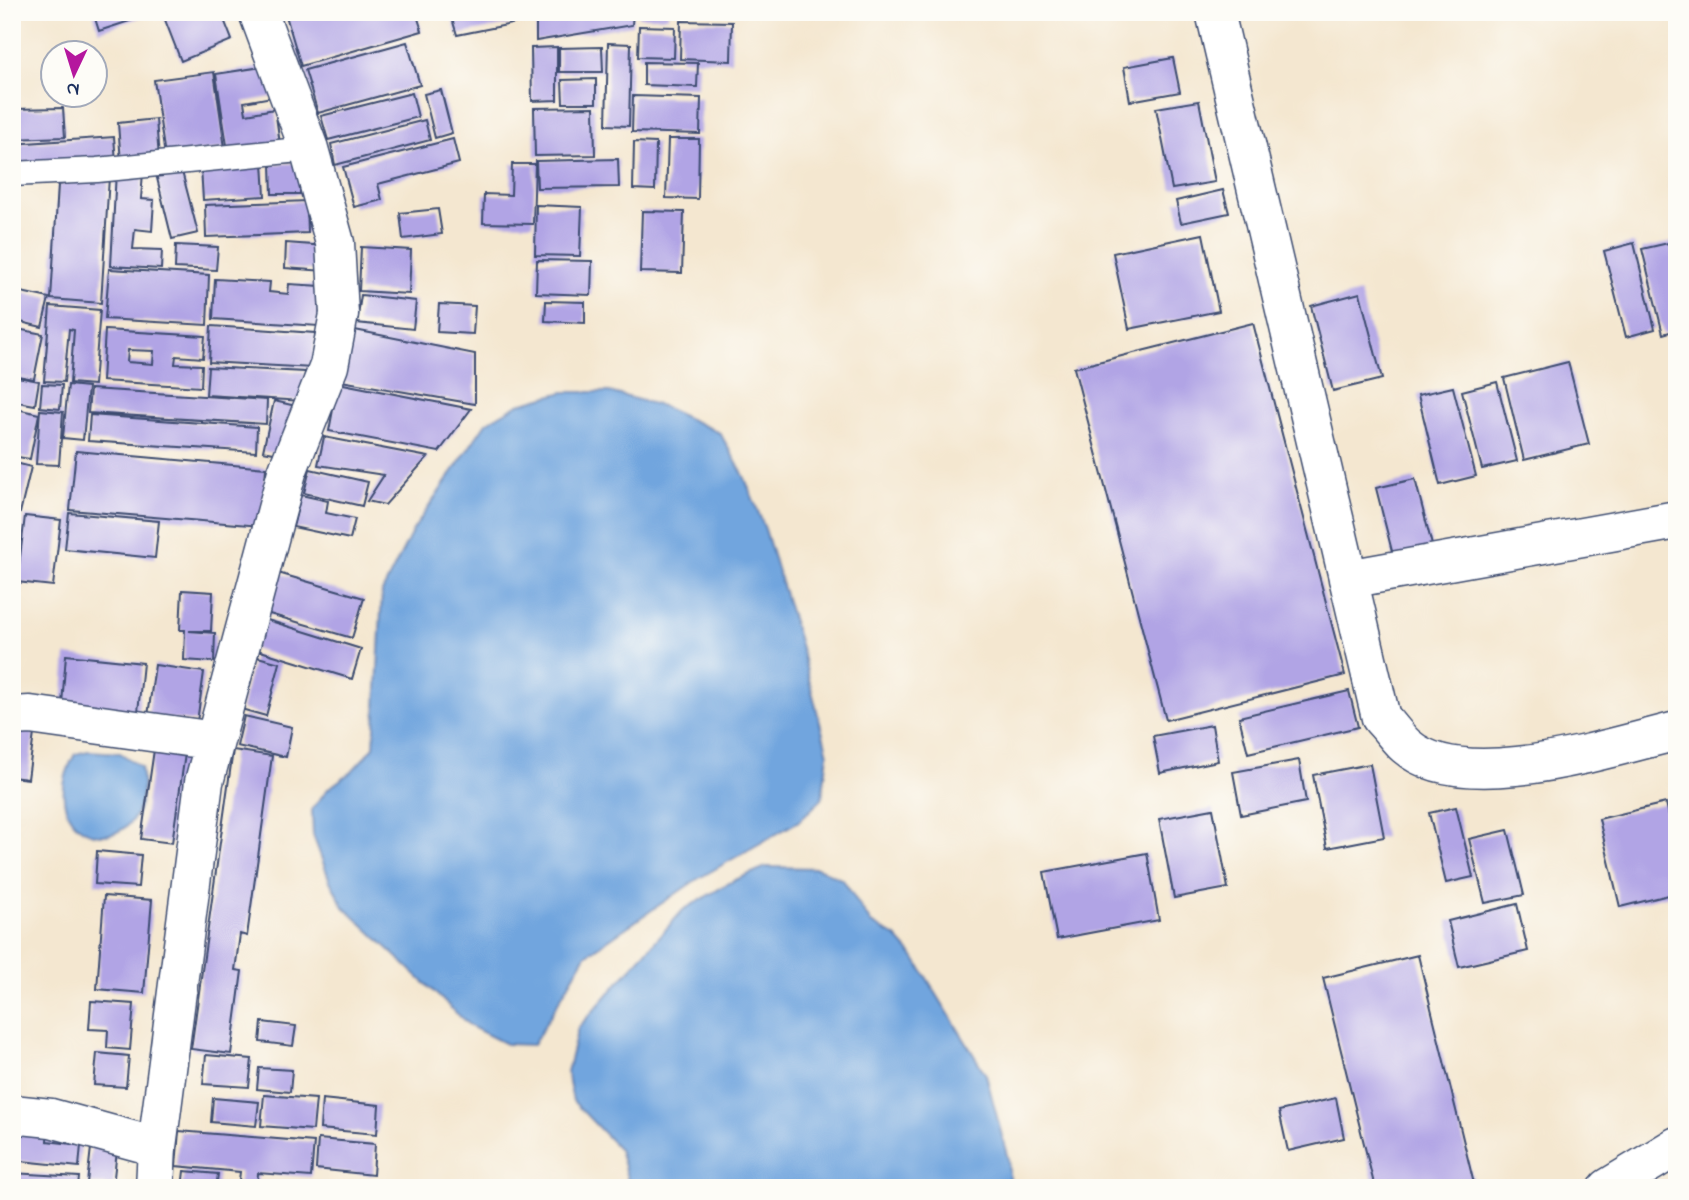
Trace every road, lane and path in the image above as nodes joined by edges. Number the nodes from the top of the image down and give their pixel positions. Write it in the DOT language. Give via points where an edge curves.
graph roads {
  1 [pos="258,12"];
  2 [pos="1215,12"];
  3 [pos="309,149"];
  4 [pos="12,174"];
  5 [pos="1677,520"];
  6 [pos="1348,579"];
  7 [pos="12,716"];
  8 [pos="1677,731"];
  9 [pos="215,741"];
  10 [pos="12,1114"];
  11 [pos="1677,1146"];
  12 [pos="156,1147"];
  13 [pos="155,1188"];
  14 [pos="1608,1188"];
  1 -- 3 [label="street"];
  2 -- 6 [label="street"];
  3 -- 4 [label="lane"];
  3 -- 9 [label="street" via="335,243 339,314 329,366 287,472"];
  5 -- 6 [label="street"];
  6 -- 8 [label="street" via="1381,718 1408,748 1436,761 1485,769 1534,765"];
  7 -- 9 [label="street"];
  9 -- 12 [label="street" via="204,782"];
  10 -- 12 [label="street" via="51,1118"];
  11 -- 14 [label="street"];
  12 -- 13 [label="street"];
}
